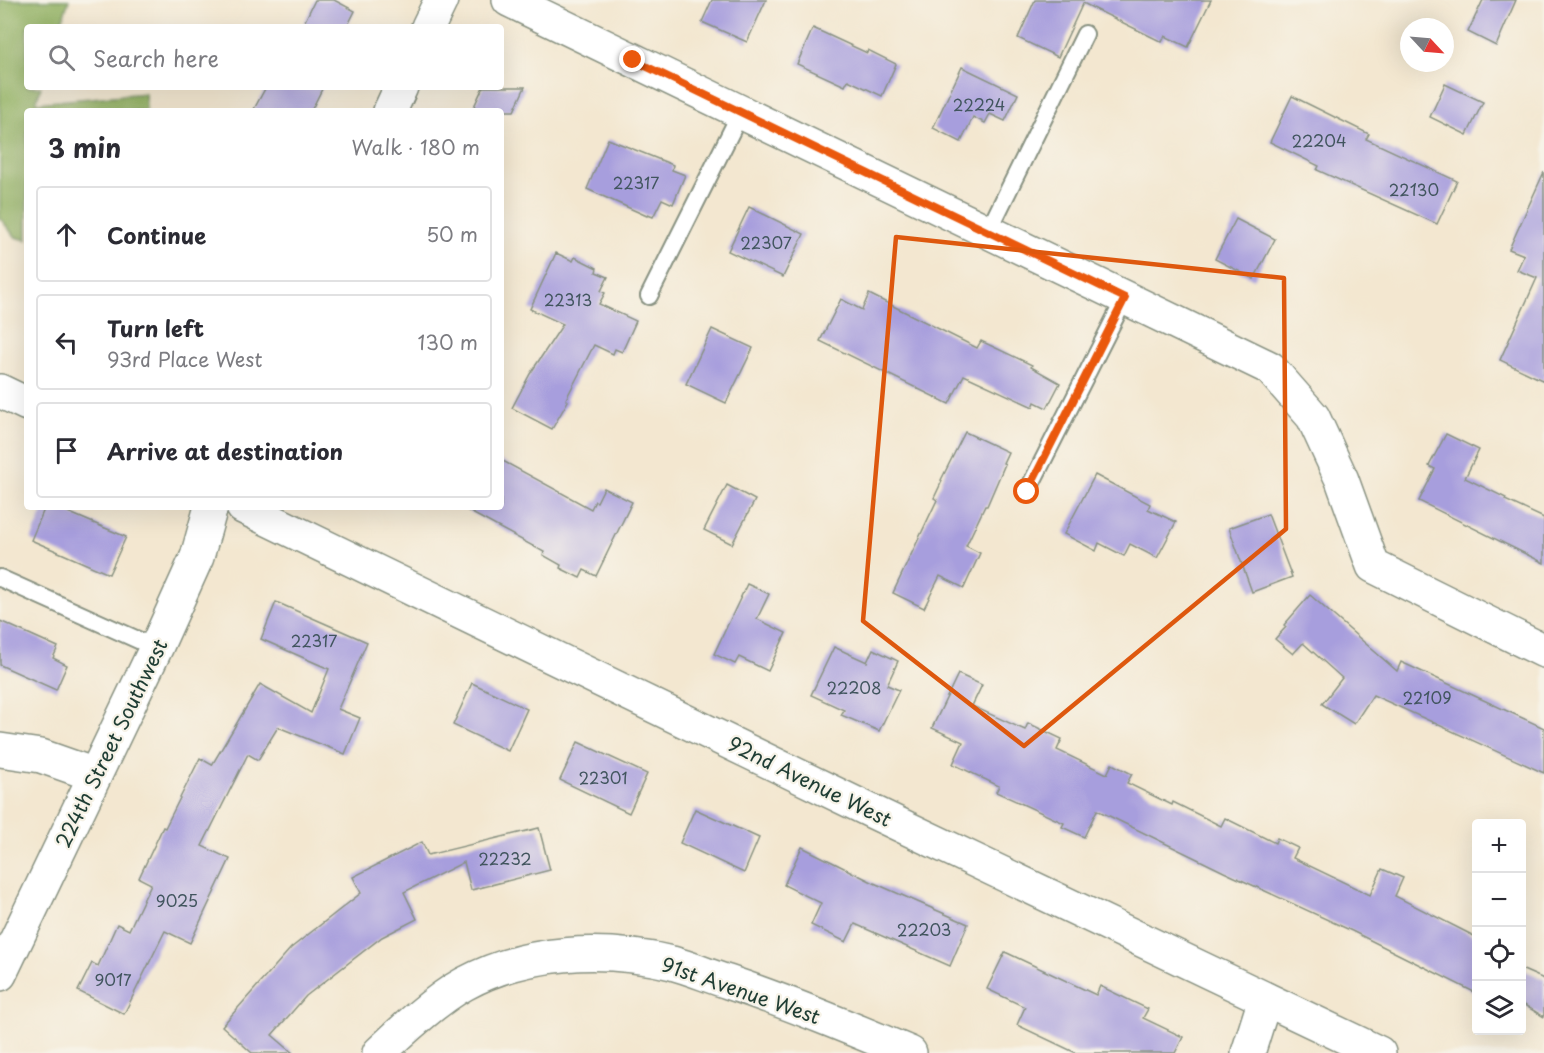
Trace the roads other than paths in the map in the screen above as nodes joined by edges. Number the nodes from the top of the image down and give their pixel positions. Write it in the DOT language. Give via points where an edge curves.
graph roads {
  1 [pos="441,0"];
  2 [pos="510,0"];
  3 [pos="429,24"];
  4 [pos="1085,34"];
  5 [pos="400,90"];
  6 [pos="391,108"];
  7 [pos="741,112"];
  8 [pos="988,232"];
  9 [pos="649,296"];
  10 [pos="1125,298"];
  11 [pos="0,391"];
  12 [pos="24,403"];
  13 [pos="1027,492"];
  14 [pos="210,510"];
  15 [pos="249,510"];
  16 [pos="0,578"];
  17 [pos="156,648"];
  18 [pos="1544,651"];
  19 [pos="0,750"];
  20 [pos="95,775"];
  21 [pos="0,974"];
  22 [pos="1265,999"];
  23 [pos="380,1053"];
  24 [pos="910,1053"];
  25 [pos="1248,1053"];
  26 [pos="1379,1053"];
  1 -- 3 [label="street"];
  2 -- 7 [label="street"];
  4 -- 8 [label="lane"];
  5 -- 6 [label="street"];
  7 -- 8 [label="street"];
  7 -- 9 [label="lane"];
  8 -- 10 [label="street"];
  10 -- 13 [label="lane"];
  10 -- 18 [label="street" via="1270,369 1313,417 1342,480 1373,566"];
  11 -- 12 [label="street"];
  14 -- 17 [label="street, 224th Street Southwest" via="197,557"];
  15 -- 22 [label="street, 92nd Avenue West"];
  16 -- 17 [label="lane"];
  17 -- 20 [label="street, 224th Street Southwest"];
  19 -- 20 [label="street" via="41,756"];
  20 -- 21 [label="street, 224th Street Southwest"];
  22 -- 25 [label="street"];
  22 -- 26 [label="street, 92nd Avenue West"];
  23 -- 24 [label="street, 91st Avenue West" via="403,1029 462,984 497,968 575,953 672,963 776,999"];
}
